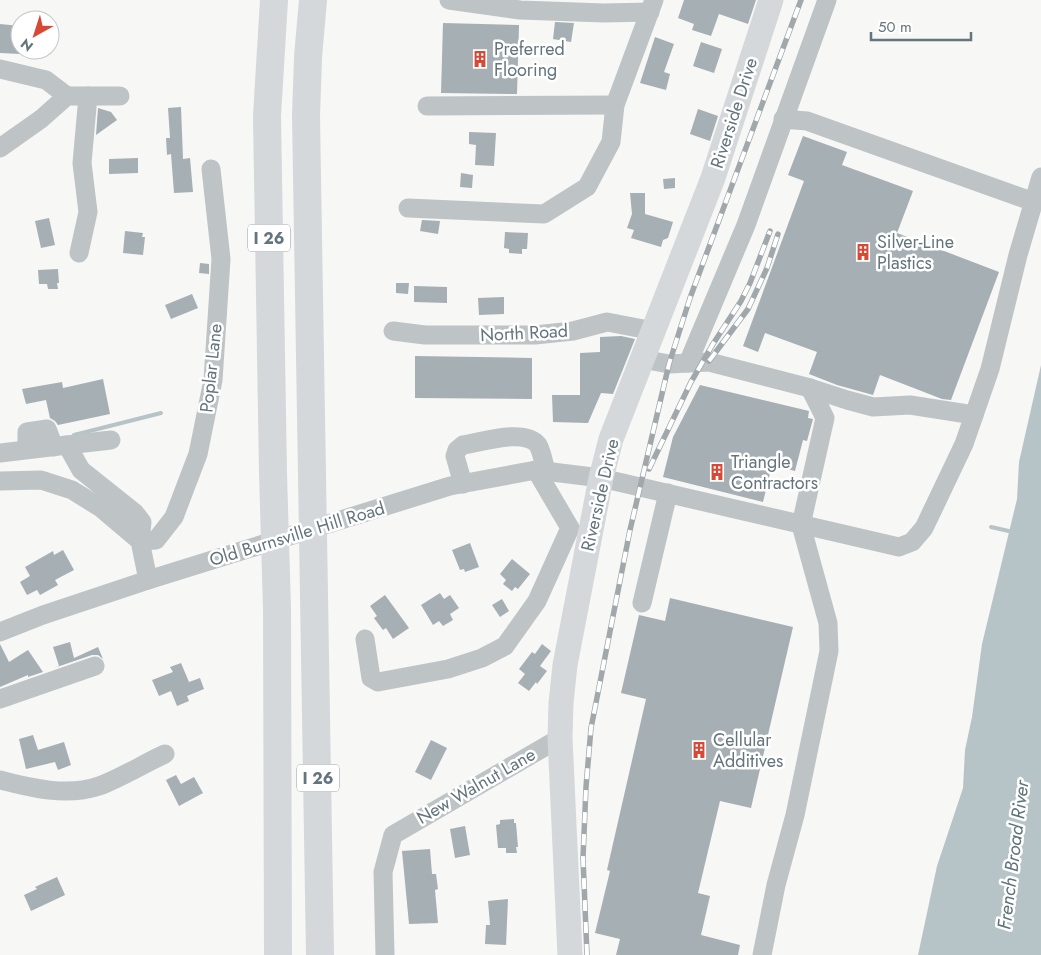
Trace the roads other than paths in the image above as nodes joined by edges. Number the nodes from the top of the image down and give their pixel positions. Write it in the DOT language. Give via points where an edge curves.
graph roads {
  1 [pos="313,0"];
  2 [pos="449,0"];
  3 [pos="771,0"];
  4 [pos="827,0"];
  5 [pos="273,2"];
  6 [pos="652,6"];
  7 [pos="0,69"];
  8 [pos="67,96"];
  9 [pos="88,96"];
  10 [pos="120,96"];
  11 [pos="615,104"];
  12 [pos="427,106"];
  13 [pos="783,119"];
  14 [pos="0,148"];
  15 [pos="211,169"];
  16 [pos="1041,177"];
  17 [pos="1034,202"];
  18 [pos="408,208"];
  19 [pos="79,253"];
  20 [pos="654,330"];
  21 [pos="393,331"];
  22 [pos="642,359"];
  23 [pos="688,363"];
  24 [pos="810,388"];
  25 [pos="974,415"];
  26 [pos="111,440"];
  27 [pos="60,446"];
  28 [pos="0,453"];
  29 [pos="541,471"];
  30 [pos="601,478"];
  31 [pos="0,481"];
  32 [pos="463,484"];
  33 [pos="668,493"];
  34 [pos="801,524"];
  35 [pos="140,541"];
  36 [pos="148,580"];
  37 [pos="642,603"];
  38 [pos="0,632"];
  39 [pos="365,639"];
  40 [pos="95,666"];
  41 [pos="0,699"];
  42 [pos="560,738"];
  43 [pos="165,754"];
  44 [pos="0,780"];
  45 [pos="568,953"];
  46 [pos="278,955"];
  47 [pos="320,955"];
  48 [pos="385,955"];
  49 [pos="762,955"];
  1 -- 47 [label="highway, I 26" via="306,116"];
  2 -- 6 [label="street" via="520,10 604,12"];
  3 -- 20 [label="main road, Riverside Drive" via="713,178"];
  4 -- 13 [label="street"];
  5 -- 46 [label="highway, I 26" via="267,116 277,609"];
  6 -- 11 [label="street"];
  7 -- 8 [label="street" via="46,80"];
  8 -- 9 [label="street"];
  8 -- 14 [label="street"];
  9 -- 10 [label="street"];
  9 -- 19 [label="street" via="82,163 88,212"];
  11 -- 12 [label="street"];
  11 -- 18 [label="street" via="611,142 587,187 544,214"];
  13 -- 17 [label="street" via="807,121"];
  13 -- 23 [label="street" via="746,224"];
  15 -- 35 [label="street, Poplar Lane" via="221,259 211,389 198,454 174,517 156,540"];
  16 -- 17 [label="street, Old Burnsville Hill Road"];
  17 -- 25 [label="street, Old Burnsville Hill Road" via="990,369"];
  20 -- 21 [label="street, North Road" via="607,322 573,331 535,335 425,335"];
  20 -- 22 [label="main road, Riverside Drive"];
  22 -- 23 [label="street" via="669,364"];
  22 -- 30 [label="main road, Riverside Drive" via="611,439"];
  23 -- 24 [label="street" via="709,362"];
  24 -- 25 [label="street" via="873,407 910,405"];
  24 -- 34 [label="street" via="825,418"];
  25 -- 34 [label="street, Old Burnsville Hill Road" via="964,444 924,528 912,542 899,548"];
  26 -- 27 [label="street"];
  27 -- 28 [label="street"];
  27 -- 35 [label="street" via="81,470 135,513 142,522"];
  29 -- 30 [label="street, Old Burnsville Hill Road"];
  29 -- 32 [label="street, Old Burnsville Hill Road"];
  29 -- 32 [label="street" via="538,446 529,438 519,436 463,445 456,450 455,456"];
  29 -- 39 [label="street" via="570,528 538,601 505,646 482,658 448,669 378,682 371,678"];
  30 -- 33 [label="street, Old Burnsville Hill Road"];
  30 -- 42 [label="main road, Riverside Drive" via="565,665"];
  31 -- 35 [label="street" via="41,480 72,490 101,508"];
  32 -- 36 [label="street, Old Burnsville Hill Road"];
  33 -- 34 [label="street, Old Burnsville Hill Road"];
  33 -- 37 [label="street"];
  34 -- 49 [label="street" via="828,623 829,651"];
  35 -- 36 [label="street"];
  36 -- 38 [label="street, Old Burnsville Hill Road"];
  40 -- 41 [label="street"];
  42 -- 45 [label="main road, Riverside Drive"];
  42 -- 48 [label="street, New Walnut Lane" via="393,835 383,872"];
  43 -- 44 [label="street" via="100,786 83,790 30,788"];
}
